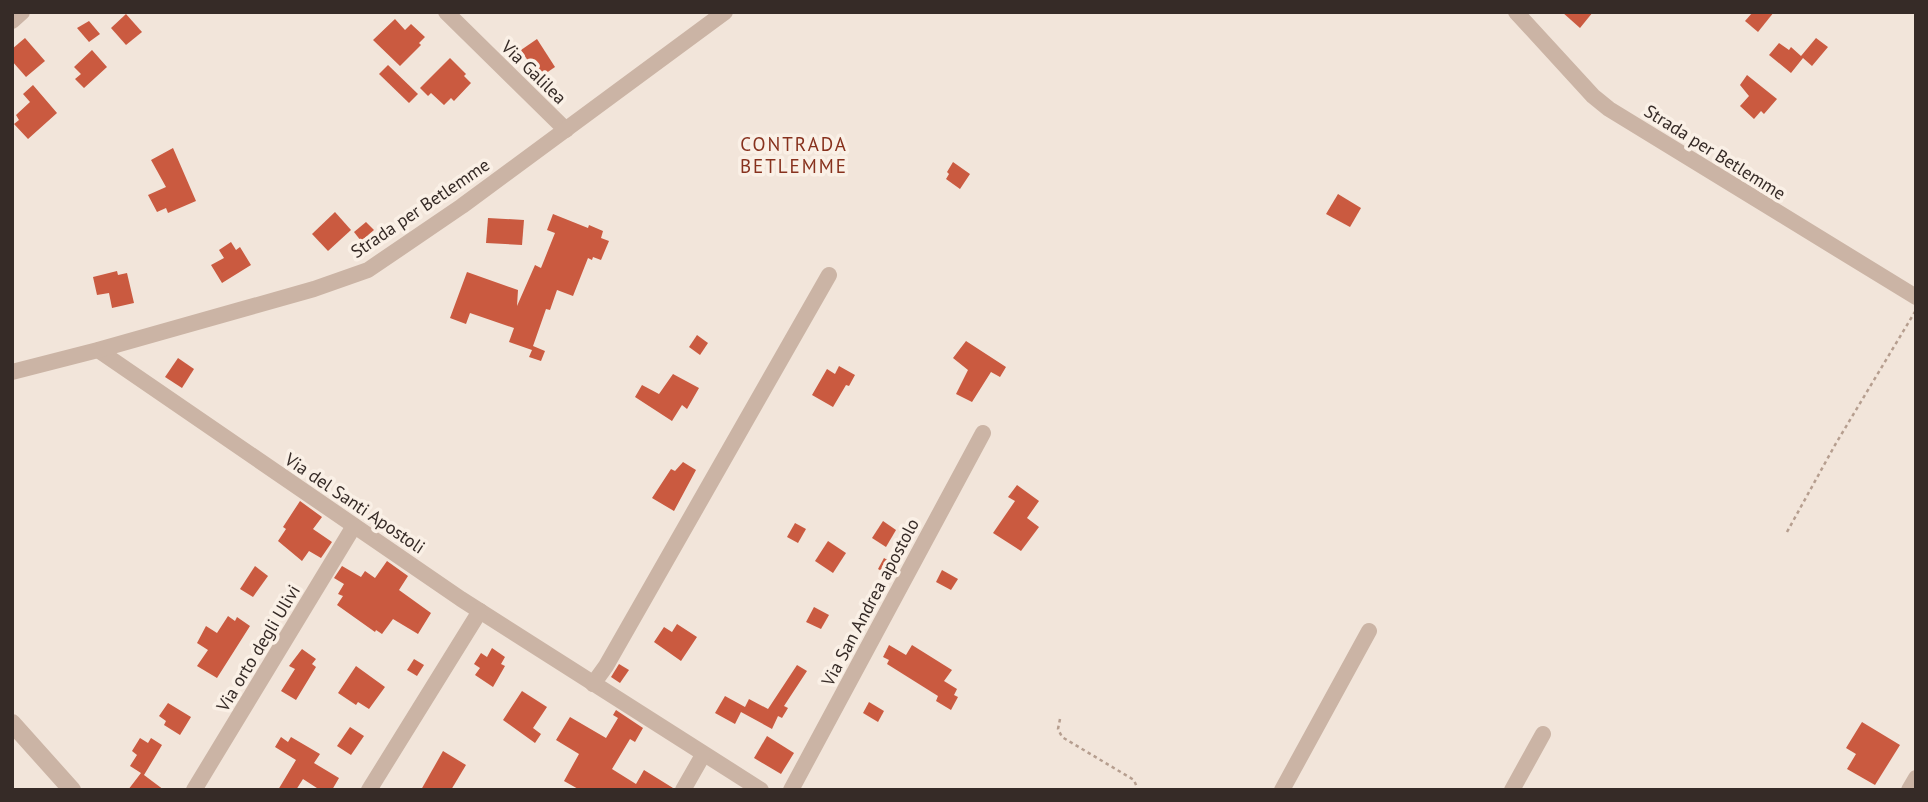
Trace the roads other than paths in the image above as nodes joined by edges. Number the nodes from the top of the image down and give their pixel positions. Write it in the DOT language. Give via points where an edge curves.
graph roads {
  1 [pos="22,12"];
  2 [pos="446,12"];
  3 [pos="725,12"];
  4 [pos="1516,12"];
  5 [pos="12,21"];
  6 [pos="566,130"];
  7 [pos="829,275"];
  8 [pos="1916,297"];
  9 [pos="98,350"];
  10 [pos="12,372"];
  11 [pos="983,433"];
  12 [pos="355,526"];
  13 [pos="480,611"];
  14 [pos="1369,631"];
  15 [pos="593,684"];
  16 [pos="12,723"];
  17 [pos="1543,734"];
  18 [pos="703,755"];
  19 [pos="1916,778"];
  20 [pos="72,790"];
  21 [pos="194,790"];
  22 [pos="369,790"];
  23 [pos="683,790"];
  24 [pos="761,790"];
  25 [pos="791,790"];
  26 [pos="1282,790"];
  27 [pos="1512,790"];
  28 [pos="1909,790"];
  1 -- 5 [label="street"];
  2 -- 6 [label="street, Via Galilea"];
  3 -- 6 [label="street, Strada per Betlemme"];
  4 -- 8 [label="street, Strada per Betlemme" via="1609,109"];
  6 -- 9 [label="street, Strada per Betlemme" via="368,270"];
  7 -- 15 [label="street"];
  9 -- 10 [label="street, Strada per Betlemme"];
  9 -- 12 [label="street, Via del Santi Apostoli"];
  11 -- 25 [label="street, Via San Andrea apostolo"];
  12 -- 13 [label="street, Via del Santi Apostoli"];
  12 -- 21 [label="street, Via orto degli Ulivi"];
  13 -- 15 [label="street, Via del Santi Apostoli"];
  13 -- 22 [label="street"];
  14 -- 26 [label="street"];
  15 -- 18 [label="street, Via del Santi Apostoli"];
  16 -- 20 [label="street"];
  17 -- 27 [label="street"];
  18 -- 23 [label="street"];
  18 -- 24 [label="street, Via del Santi Apostoli"];
  19 -- 28 [label="street"];
}
